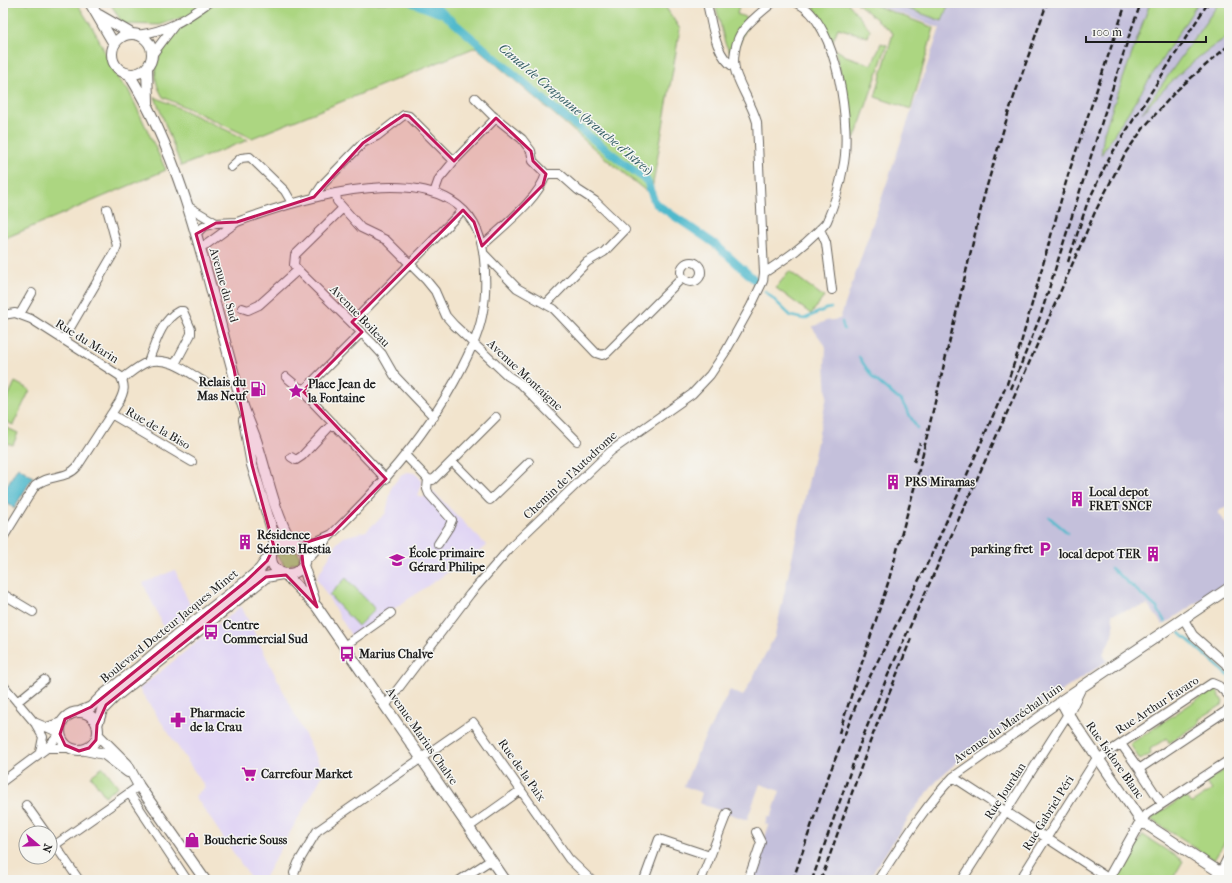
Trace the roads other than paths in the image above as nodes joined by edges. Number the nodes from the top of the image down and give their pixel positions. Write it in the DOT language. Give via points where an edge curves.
graph roads {
  1 [pos="90,3"];
  2 [pos="208,3"];
  3 [pos="707,3"];
  4 [pos="772,3"];
  5 [pos="796,3"];
  6 [pos="97,14"];
  7 [pos="175,26"];
  8 [pos="135,34"];
  9 [pos="114,44"];
  10 [pos="152,55"];
  11 [pos="147,67"];
  12 [pos="735,68"];
  13 [pos="129,74"];
  14 [pos="475,98"];
  15 [pos="148,105"];
  16 [pos="496,118"];
  17 [pos="454,161"];
  18 [pos="231,167"];
  19 [pos="546,174"];
  20 [pos="336,193"];
  21 [pos="434,193"];
  22 [pos="314,197"];
  23 [pos="292,203"];
  24 [pos="189,207"];
  25 [pos="343,208"];
  26 [pos="106,209"];
  27 [pos="464,211"];
  28 [pos="237,222"];
  29 [pos="216,223"];
  30 [pos="820,229"];
  31 [pos="196,234"];
  32 [pos="200,247"];
  33 [pos="483,250"];
  34 [pos="410,264"];
  35 [pos="298,270"];
  36 [pos="764,273"];
  37 [pos="682,278"];
  38 [pos="832,290"];
  39 [pos="32,293"];
  40 [pos="546,304"];
  41 [pos="242,308"];
  42 [pos="20,314"];
  43 [pos="3,316"];
  44 [pos="352,323"];
  45 [pos="362,332"];
  46 [pos="63,340"];
  47 [pos="474,343"];
  48 [pos="148,362"];
  49 [pos="175,364"];
  50 [pos="286,377"];
  51 [pos="122,379"];
  52 [pos="206,384"];
  53 [pos="304,389"];
  54 [pos="242,404"];
  55 [pos="111,414"];
  56 [pos="434,417"];
  57 [pos="496,418"];
  58 [pos="333,423"];
  59 [pos="577,441"];
  60 [pos="405,455"];
  61 [pos="291,458"];
  62 [pos="452,461"];
  63 [pos="192,462"];
  64 [pos="529,462"];
  65 [pos="428,478"];
  66 [pos="386,479"];
  67 [pos="332,534"];
  68 [pos="3,538"];
  69 [pos="293,541"];
  70 [pos="438,544"];
  71 [pos="272,551"];
  72 [pos="304,563"];
  73 [pos="284,574"];
  74 [pos="1229,588"];
  75 [pos="3,594"];
  76 [pos="317,607"];
  77 [pos="33,612"];
  78 [pos="391,613"];
  79 [pos="1183,618"];
  80 [pos="344,646"];
  81 [pos="1229,667"];
  82 [pos="44,680"];
  83 [pos="3,684"];
  84 [pos="1080,689"];
  85 [pos="1229,696"];
  86 [pos="1061,701"];
  87 [pos="17,702"];
  88 [pos="385,706"];
  89 [pos="1229,707"];
  90 [pos="79,712"];
  91 [pos="1068,714"];
  92 [pos="64,721"];
  93 [pos="34,722"];
  94 [pos="47,727"];
  95 [pos="98,730"];
  96 [pos="60,733"];
  97 [pos="1121,744"];
  98 [pos="69,748"];
  99 [pos="44,750"];
  100 [pos="85,750"];
  101 [pos="421,758"];
  102 [pos="1098,759"];
  103 [pos="1229,760"];
  104 [pos="1139,769"];
  105 [pos="132,775"];
  106 [pos="952,777"];
  107 [pos="3,781"];
  108 [pos="139,786"];
  109 [pos="521,790"];
  110 [pos="130,794"];
  111 [pos="1162,804"];
  112 [pos="26,805"];
  113 [pos="1006,812"];
  114 [pos="727,813"];
  115 [pos="1141,821"];
  116 [pos="40,825"];
  117 [pos="469,827"];
  118 [pos="756,832"];
  119 [pos="1046,838"];
  120 [pos="58,840"];
  121 [pos="58,852"];
  122 [pos="1229,855"];
  123 [pos="710,856"];
  124 [pos="491,860"];
  125 [pos="1218,876"];
  126 [pos="1229,878"];
  127 [pos="79,880"];
  128 [pos="187,880"];
  129 [pos="205,880"];
  130 [pos="296,880"];
  131 [pos="460,880"];
  132 [pos="505,880"];
  133 [pos="591,880"];
  134 [pos="644,880"];
  135 [pos="701,880"];
  136 [pos="748,880"];
  137 [pos="878,880"];
  138 [pos="962,880"];
  139 [pos="1020,880"];
  140 [pos="1109,880"];
  1 -- 6 [label="main road"];
  2 -- 7 [label="street"];
  3 -- 12 [label="street" via="718,45 729,64"];
  4 -- 12 [label="street" via="743,30 736,47"];
  5 -- 30 [label="street" via="810,12 830,43 846,127 844,168 827,222"];
  6 -- 8 [label="main road"];
  6 -- 9 [label="main road"];
  7 -- 8 [label="street" via="158,32"];
  7 -- 10 [label="street"];
  8 -- 9 [label="main road" via="124,35"];
  8 -- 10 [label="main road" via="148,42"];
  9 -- 13 [label="main road" via="111,57 113,63 123,73"];
  10 -- 11 [label="main road"];
  11 -- 13 [label="main road" via="136,74"];
  11 -- 15 [label="main road"];
  12 -- 36 [label="street" via="757,122"];
  13 -- 15 [label="main road"];
  14 -- 16 [label="street"];
  15 -- 24 [label="main road, Avenue du Sud"];
  16 -- 17 [label="street"];
  16 -- 19 [label="street" via="522,139 531,151 533,161"];
  17 -- 21 [label="street" via="439,179"];
  17 -- 22 [label="street" via="409,116 404,115 377,136 363,142"];
  18 -- 23 [label="street" via="241,158 250,157 286,191"];
  19 -- 33 [label="street" via="535,195"];
  19 -- 40 [label="street" via="560,174 595,201 625,230 604,252 587,262"];
  20 -- 21 [label="street" via="386,187 418,188"];
  20 -- 22 [label="street"];
  20 -- 25 [label="street, Avenue Montaigne" via="337,202"];
  21 -- 27 [label="street"];
  22 -- 23 [label="street"];
  23 -- 28 [label="street"];
  24 -- 29 [label="street"];
  24 -- 31 [label="main road, Avenue du Sud"];
  25 -- 34 [label="street, Avenue Montaigne" via="362,228 386,240"];
  25 -- 35 [label="street" via="295,255 294,265"];
  26 -- 46 [label="street" via="117,246 116,251"];
  27 -- 33 [label="street" via="474,222"];
  27 -- 34 [label="street"];
  28 -- 29 [label="street"];
  28 -- 32 [label="street"];
  29 -- 31 [label="street" via="203,227"];
  30 -- 36 [label="street" via="800,250"];
  30 -- 38 [label="street" via="826,243"];
  31 -- 32 [label="main road, Avenue du Sud"];
  32 -- 54 [label="main road, Avenue du Sud"];
  33 -- 40 [label="street" via="517,288"];
  33 -- 47 [label="street" via="484,299"];
  34 -- 44 [label="street"];
  34 -- 47 [label="street, Avenue Montaigne" via="435,291 446,316"];
  35 -- 41 [label="street" via="259,305 248,310"];
  35 -- 44 [label="street, Avenue Boileau"];
  36 -- 88 [label="street, Chemin de l'Autodrome" via="763,281 751,306 710,375 692,394 611,450 510,548 470,594"];
  37 -- 40 [label="street" via="607,353 602,355 596,353 554,309"];
  39 -- 42 [label="street"];
  42 -- 43 [label="street"];
  42 -- 46 [label="street, Rue du Marin"];
  44 -- 45 [label="street, Avenue Boileau"];
  45 -- 53 [label="street"];
  45 -- 56 [label="street, Avenue Boileau" via="382,354 394,375"];
  46 -- 51 [label="street, Rue du Marin"];
  47 -- 56 [label="street"];
  47 -- 59 [label="street, Avenue Montaigne" via="508,376 521,384"];
  48 -- 49 [label="street"];
  48 -- 49 [label="street" via="163,327 170,317 183,311 191,334"];
  48 -- 51 [label="street"];
  49 -- 52 [label="street"];
  50 -- 53 [label="street"];
  51 -- 55 [label="street, Rue du Marin" via="124,393"];
  53 -- 58 [label="street" via="305,394"];
  54 -- 69 [label="main road, Avenue du Sud" via="256,440 268,483"];
  54 -- 71 [label="main road, Avenue du Sud" via="252,465 274,536"];
  55 -- 63 [label="street, Rue de la Biso"];
  55 -- 68 [label="street, Rue du Marin" via="72,473 41,480"];
  56 -- 60 [label="street"];
  57 -- 62 [label="street"];
  58 -- 61 [label="street" via="302,456 296,460"];
  58 -- 66 [label="street"];
  60 -- 65 [label="street"];
  60 -- 66 [label="street"];
  62 -- 64 [label="street" via="490,500"];
  62 -- 65 [label="street" via="433,480"];
  65 -- 70 [label="street" via="429,494 452,520"];
  66 -- 67 [label="street"];
  67 -- 69 [label="street" via="317,541"];
  67 -- 72 [label="street"];
  69 -- 71 [label="main road" via="281,541"];
  69 -- 72 [label="main road" via="303,550"];
  71 -- 73 [label="main road" via="274,568"];
  71 -- 90 [label="main road, Boulevard Docteur Jacques Minet" via="260,569 245,582 91,707"];
  72 -- 73 [label="main road" via="296,572"];
  72 -- 76 [label="main road, Avenue Marius Chalve"];
  73 -- 76 [label="main road, Avenue Marius Chalve"];
  73 -- 95 [label="main road, Boulevard Docteur Jacques Minet" via="266,577 115,697 102,710"];
  74 -- 79 [label="main road, Avenue du Maréchal Juin"];
  75 -- 77 [label="street"];
  76 -- 80 [label="main road, Avenue Marius Chalve"];
  78 -- 80 [label="street"];
  79 -- 81 [label="street" via="1193,635"];
  79 -- 84 [label="main road, Avenue du Maréchal Juin"];
  80 -- 88 [label="main road, Avenue Marius Chalve"];
  82 -- 87 [label="street"];
  83 -- 87 [label="street"];
  84 -- 86 [label="main road, Avenue du Maréchal Juin"];
  84 -- 91 [label="main road"];
  85 -- 97 [label="street, Rue Arthur Favaro" via="1219,686 1212,684"];
  86 -- 91 [label="main road, Rue Isidore Blanc"];
  86 -- 106 [label="street, Avenue du Maréchal Juin"];
  87 -- 93 [label="street"];
  88 -- 101 [label="main road, Avenue Marius Chalve"];
  89 -- 104 [label="street"];
  90 -- 92 [label="main road" via="69,715"];
  90 -- 95 [label="main road" via="88,714"];
  91 -- 102 [label="main road, Rue Isidore Blanc"];
  91 -- 113 [label="street, Rue Jourdan"];
  92 -- 94 [label="street"];
  92 -- 96 [label="main road"];
  93 -- 94 [label="street"];
  93 -- 99 [label="street" via="42,737"];
  94 -- 96 [label="street"];
  95 -- 100 [label="main road" via="93,744"];
  95 -- 105 [label="main road" via="120,755"];
  96 -- 98 [label="main road"];
  96 -- 99 [label="street"];
  97 -- 102 [label="street, Rue Arthur Favaro"];
  97 -- 104 [label="street"];
  98 -- 99 [label="street"];
  98 -- 100 [label="main road"];
  99 -- 107 [label="street"];
  100 -- 105 [label="main road" via="104,754"];
  101 -- 109 [label="street, Rue de la Paix" via="473,722"];
  101 -- 117 [label="main road, Avenue Marius Chalve"];
  101 -- 130 [label="street" via="317,831 298,863 294,873"];
  102 -- 115 [label="main road, Rue Isidore Blanc"];
  102 -- 119 [label="street, Rue Gabriel Péri"];
  103 -- 111 [label="street"];
  104 -- 111 [label="street"];
  105 -- 108 [label="main road"];
  106 -- 113 [label="street"];
  106 -- 137 [label="street, Avenue du Maréchal Juin" via="918,819"];
  108 -- 110 [label="street"];
  108 -- 129 [label="main road"];
  109 -- 117 [label="street"];
  109 -- 133 [label="street, Rue de la Paix" via="569,859"];
  110 -- 120 [label="street"];
  110 -- 128 [label="street"];
  111 -- 115 [label="street"];
  112 -- 116 [label="street"];
  113 -- 119 [label="street"];
  113 -- 138 [label="street, Rue Jourdan"];
  114 -- 123 [label="street"];
  115 -- 125 [label="main road"];
  115 -- 140 [label="main road"];
  117 -- 124 [label="main road, Avenue Marius Chalve"];
  118 -- 136 [label="street" via="761,842"];
  119 -- 139 [label="street, Rue Gabriel Péri"];
  119 -- 140 [label="street"];
  121 -- 127 [label="street"];
  122 -- 125 [label="street"];
  123 -- 134 [label="street" via="659,839"];
  123 -- 135 [label="street"];
  124 -- 131 [label="street"];
  124 -- 132 [label="main road, Avenue Marius Chalve"];
  125 -- 126 [label="street"];
}
